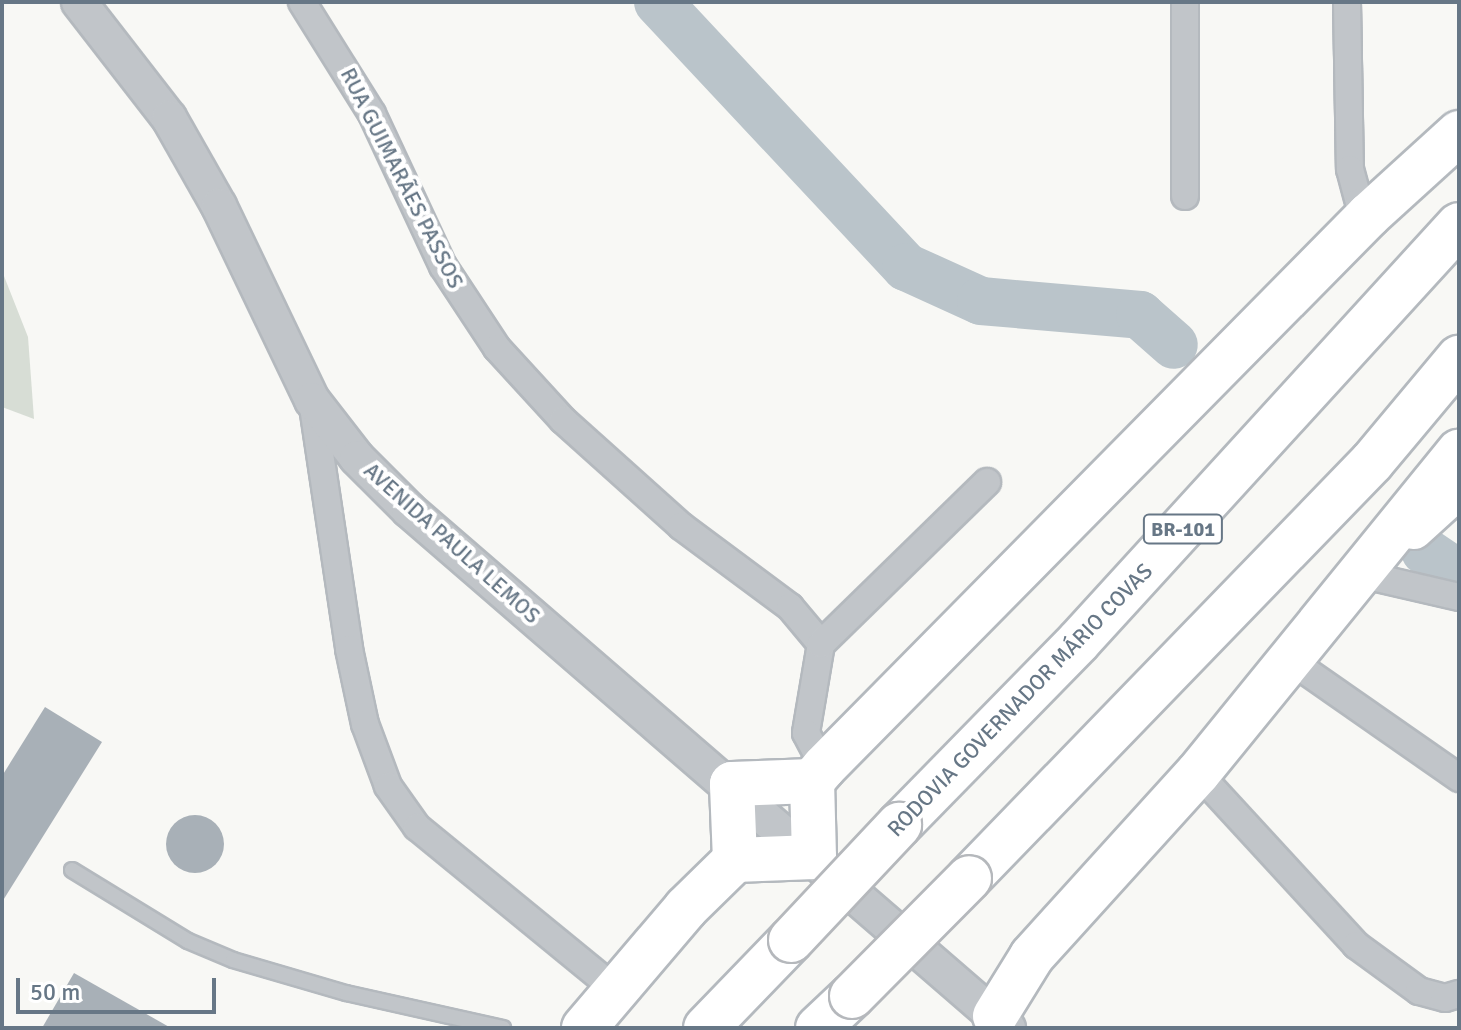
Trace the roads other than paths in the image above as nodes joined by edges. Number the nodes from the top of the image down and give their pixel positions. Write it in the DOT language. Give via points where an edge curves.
graph roads {
  1 [pos="79,2"];
  2 [pos="302,2"];
  3 [pos="1185,2"];
  4 [pos="1347,2"];
  5 [pos="1459,133"];
  6 [pos="1185,196"];
  7 [pos="1369,215"];
  8 [pos="1459,225"];
  9 [pos="1459,358"];
  10 [pos="312,400"];
  11 [pos="1459,452"];
  12 [pos="987,482"];
  13 [pos="1412,528"];
  14 [pos="1459,597"];
  15 [pos="821,644"];
  16 [pos="1293,662"];
  17 [pos="1198,773"];
  18 [pos="818,774"];
  19 [pos="1459,778"];
  20 [pos="732,784"];
  21 [pos="814,857"];
  22 [pos="735,860"];
  23 [pos="72,870"];
  24 [pos="615,989"];
  25 [pos="1459,994"];
  26 [pos="998,1024"];
  27 [pos="503,1028"];
  28 [pos="584,1028"];
  29 [pos="706,1028"];
  30 [pos="818,1028"];
  1 -- 10 [label="street, AVENIDA PAULA LEMOS" via="169,118 219,206"];
  2 -- 15 [label="street, RUA GUIMARÃES PASSOS" via="372,114 443,266 497,348 563,420 681,526 790,607"];
  3 -- 6 [label="street"];
  4 -- 7 [label="street" via="1350,169 1359,202"];
  5 -- 7 [label="highway"];
  7 -- 18 [label="highway"];
  8 -- 29 [label="highway, RODOVIA GOVERNADOR MÁRIO COVAS / BR-101, bridge" via="1090,630"];
  9 -- 30 [label="highway, bridge" via="1372,462"];
  10 -- 20 [label="street, AVENIDA PAULA LEMOS" via="357,458 409,510"];
  10 -- 24 [label="street" via="349,649 365,724 388,786 417,827"];
  11 -- 13 [label="highway"];
  12 -- 15 [label="street"];
  13 -- 14 [label="street"];
  13 -- 16 [label="highway"];
  15 -- 18 [label="street" via="806,733"];
  16 -- 17 [label="highway"];
  16 -- 19 [label="street"];
  17 -- 25 [label="street" via="1356,945 1419,991 1445,998"];
  17 -- 26 [label="highway" via="1032,956"];
  18 -- 20 [label="highway"];
  18 -- 21 [label="highway"];
  20 -- 21 [label="street, AVENIDA PAULA LEMOS"];
  20 -- 22 [label="highway"];
  21 -- 22 [label="highway"];
  21 -- 26 [label="street, AVENIDA PAULA LEMOS"];
  22 -- 24 [label="highway"];
  23 -- 27 [label="lane" via="188,941 233,960 346,993"];
  24 -- 28 [label="highway"];
}
